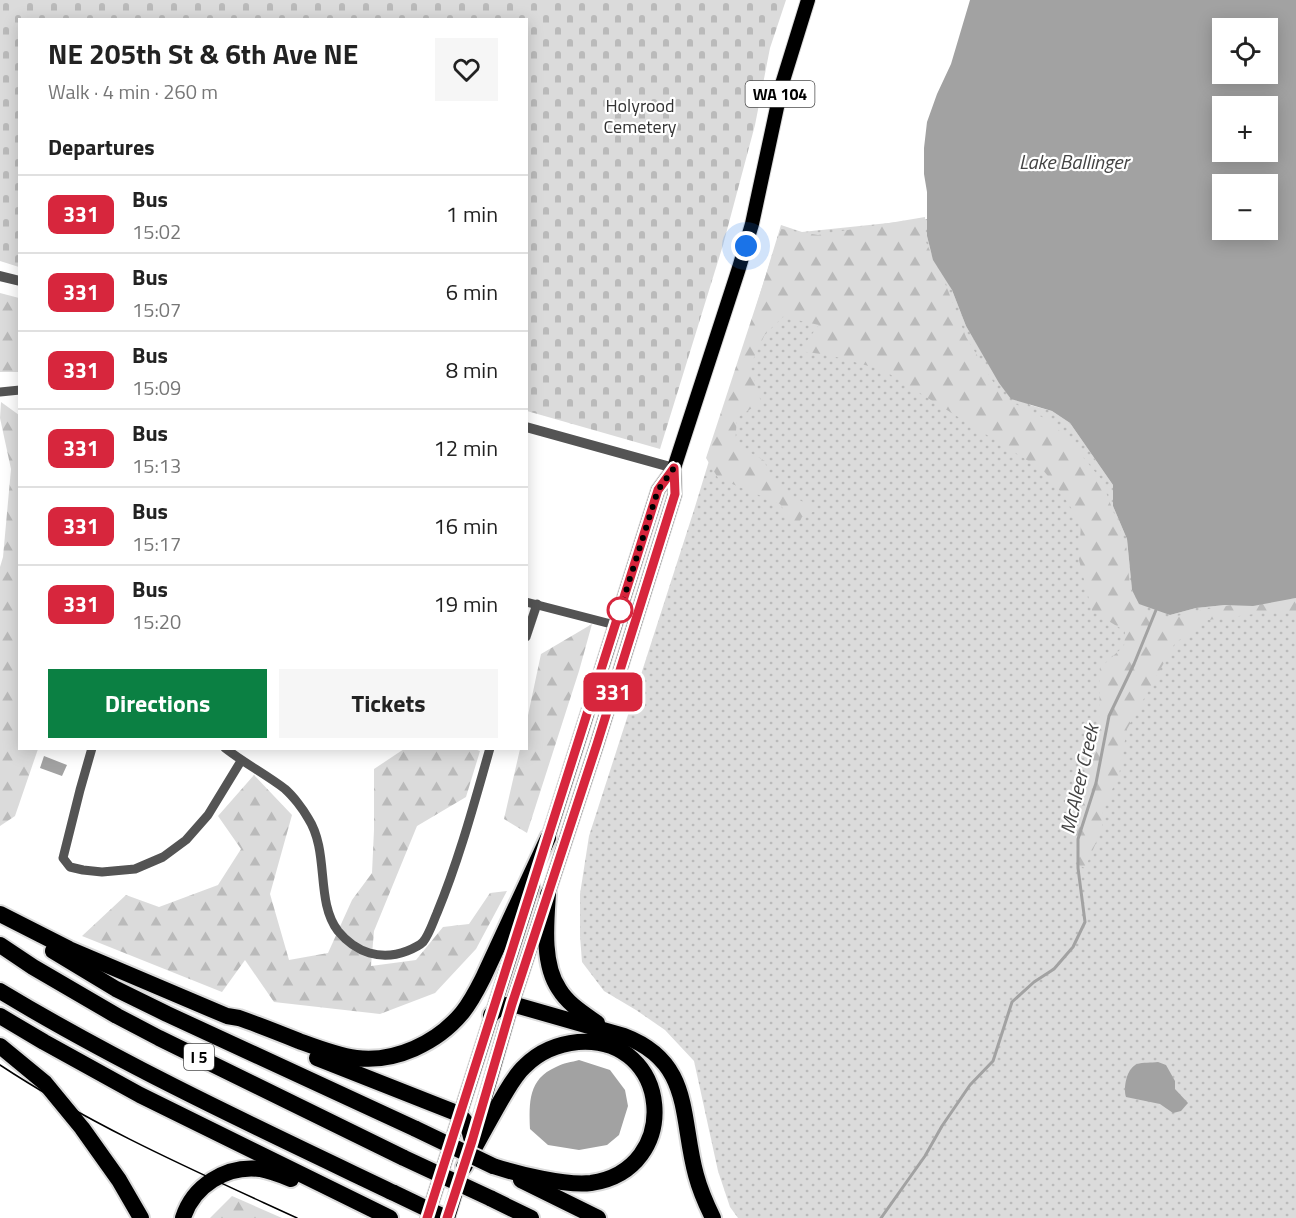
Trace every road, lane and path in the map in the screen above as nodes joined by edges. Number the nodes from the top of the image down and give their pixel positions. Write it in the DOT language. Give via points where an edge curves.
graph roads {
  1 [pos="808,0"];
  2 [pos="0,276"];
  3 [pos="18,280"];
  4 [pos="18,390"];
  5 [pos="0,392"];
  6 [pos="528,428"];
  7 [pos="674,468"];
  8 [pos="646,586"];
  9 [pos="528,602"];
  10 [pos="537,604"];
  11 [pos="615,625"];
  12 [pos="528,631"];
  13 [pos="625,655"];
  14 [pos="91,750"];
  15 [pos="227,750"];
  16 [pos="489,750"];
  17 [pos="241,761"];
  18 [pos="548,838"];
  19 [pos="548,894"];
  20 [pos="0,915"];
  21 [pos="0,945"];
  22 [pos="0,991"];
  23 [pos="512,1004"];
  24 [pos="491,1015"];
  25 [pos="0,1016"];
  26 [pos="227,1016"];
  27 [pos="616,1033"];
  28 [pos="0,1046"];
  29 [pos="459,1114"];
  30 [pos="472,1141"];
  31 [pos="493,1166"];
  32 [pos="464,1167"];
  33 [pos="384,1215"];
  34 [pos="141,1218"];
  35 [pos="183,1218"];
  36 [pos="427,1218"];
  37 [pos="447,1218"];
  38 [pos="531,1218"];
  39 [pos="598,1218"];
  40 [pos="713,1218"];
  1 -- 7 [label="main road, WA 104" via="782,84 743,257"];
  2 -- 3 [label="street"];
  4 -- 5 [label="street"];
  6 -- 7 [label="street"];
  7 -- 8 [label="main road, WA 104" via="675,494"];
  7 -- 11 [label="main road, WA 104" via="658,490"];
  8 -- 11 [label="main road" via="624,622"];
  8 -- 13 [label="main road, WA 104"];
  9 -- 10 [label="street"];
  10 -- 11 [label="street"];
  10 -- 12 [label="street"];
  11 -- 13 [label="main road"];
  11 -- 18 [label="main road, WA 104"];
  13 -- 19 [label="main road, WA 104"];
  14 -- 17 [label="street" via="63,858 70,867 102,872 135,869 163,857 186,840 208,815"];
  15 -- 17 [label="street"];
  16 -- 17 [label="street" via="451,880 424,941 397,955 381,956 349,942 330,918 320,847 308,817 287,790"];
  18 -- 24 [label="main road, WA 104"];
  18 -- 26 [label="highway" via="473,997 451,1024 424,1044 398,1054 358,1058"];
  19 -- 23 [label="main road, WA 104"];
  19 -- 27 [label="highway" via="548,961 552,977 570,1002"];
  20 -- 26 [label="highway" via="69,950"];
  20 -- 31 [label="highway, bridge" via="116,989"];
  21 -- 38 [label="highway, I 5, bridge" via="127,1022"];
  22 -- 37 [label="highway, I 5, bridge" via="140,1069"];
  23 -- 24 [label="highway" via="501,1006"];
  23 -- 27 [label="highway"];
  23 -- 30 [label="main road, WA 104"];
  24 -- 29 [label="main road, WA 104"];
  25 -- 33 [label="highway" via="130,1089"];
  26 -- 29 [label="highway" via="237,1026"];
  27 -- 40 [label="highway" via="651,1049 671,1071 684,1109 695,1173"];
  28 -- 34 [label="highway" via="45,1083 82,1128"];
  29 -- 30 [label="highway" via="468,1125"];
  29 -- 36 [label="main road, WA 104"];
  30 -- 32 [label="main road, WA 104"];
  31 -- 32 [label="highway" via="570,1183 593,1183 620,1173 641,1155 653,1129 656,1115 650,1083 625,1053 598,1043 571,1043 541,1054 518,1074"];
  31 -- 39 [label="highway"];
  32 -- 37 [label="main road, WA 104"];
  33 -- 35 [label="highway" via="281,1175 248,1169 209,1182"];
}
